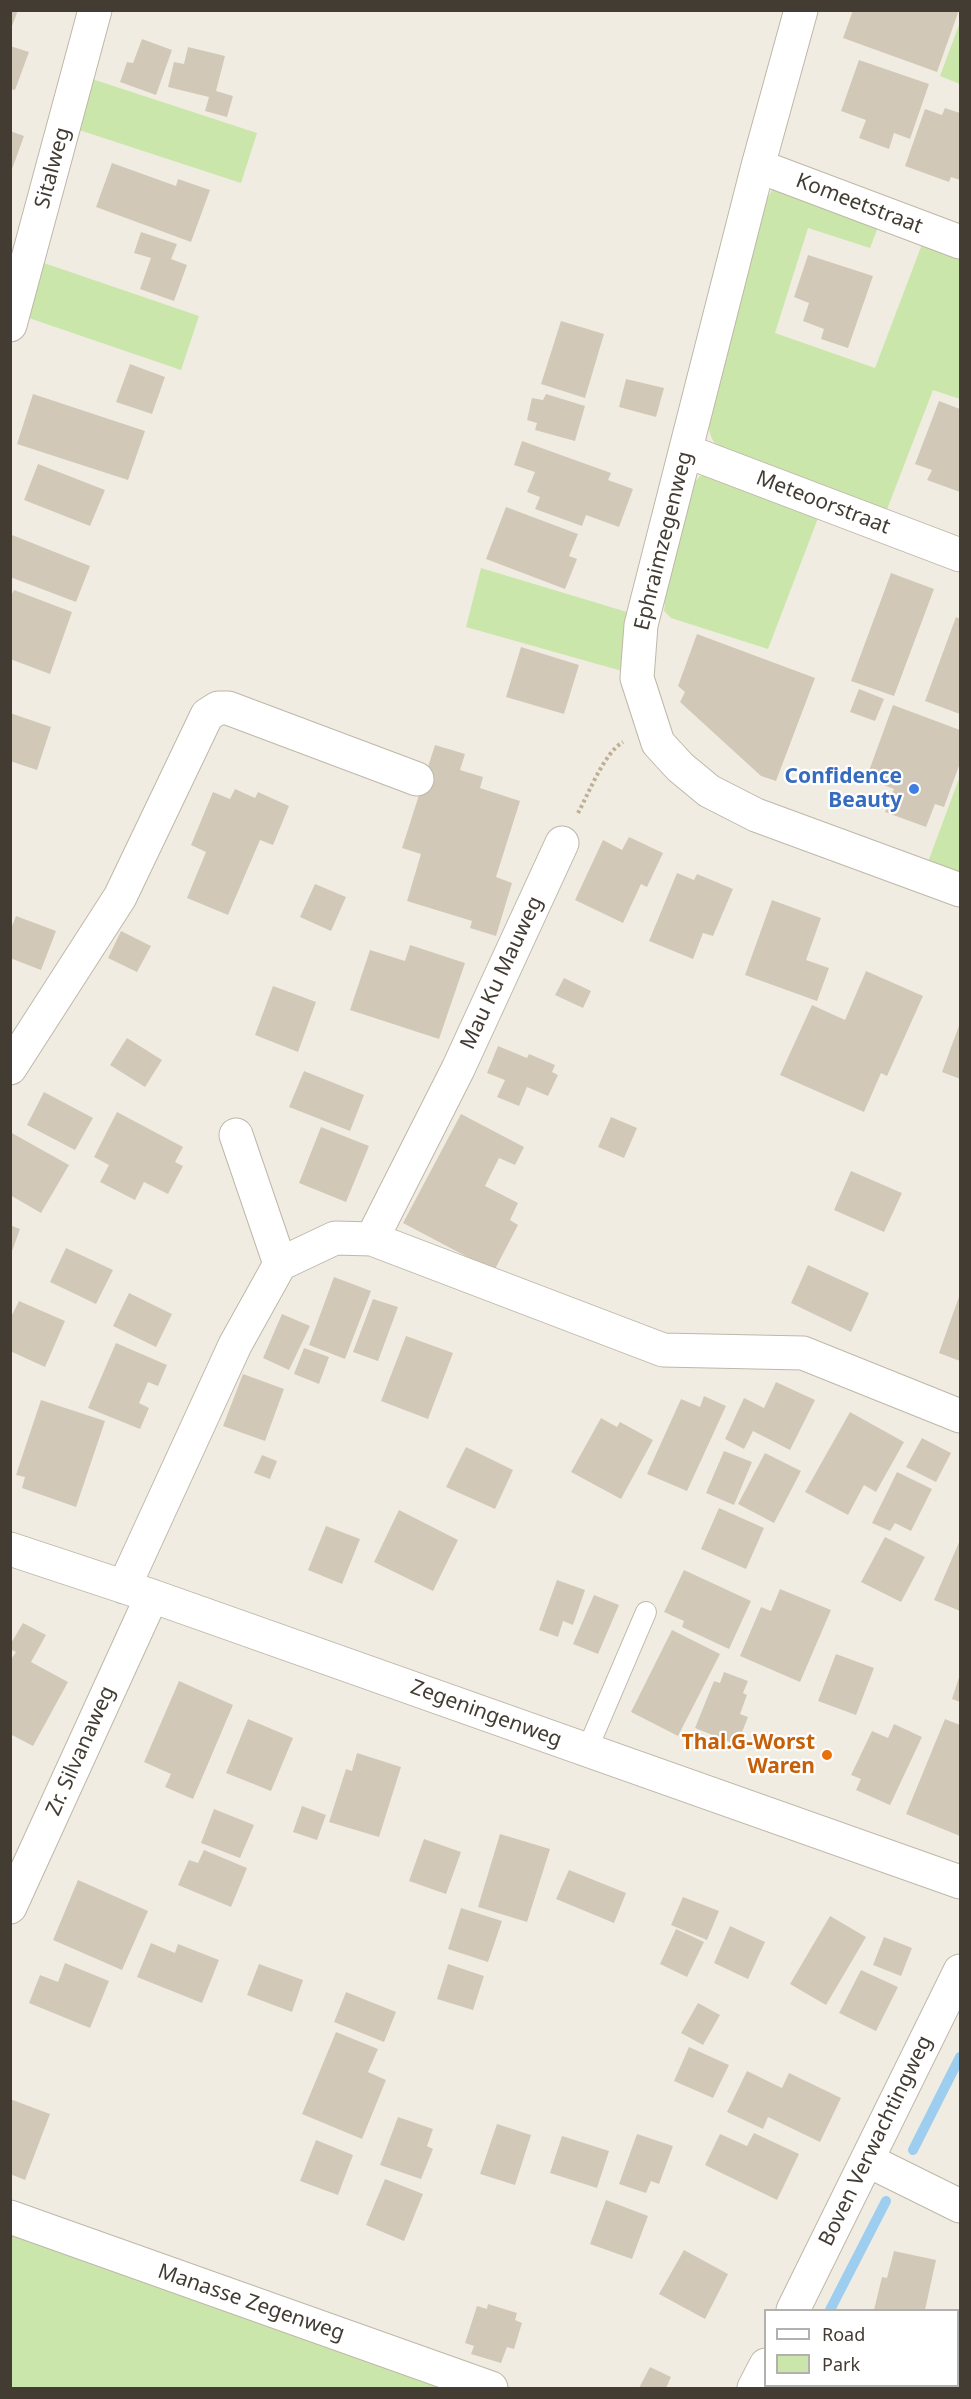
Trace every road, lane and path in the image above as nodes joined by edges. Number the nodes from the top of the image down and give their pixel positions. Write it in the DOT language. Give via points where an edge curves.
graph roads {
  1 [pos="95,10"];
  2 [pos="801,10"];
  3 [pos="758,166"];
  4 [pos="960,242"];
  5 [pos="10,325"];
  6 [pos="686,451"];
  7 [pos="960,555"];
  8 [pos="652,725"];
  9 [pos="417,779"];
  10 [pos="562,843"];
  11 [pos="960,890"];
  12 [pos="10,1068"];
  13 [pos="236,1135"];
  14 [pos="372,1239"];
  15 [pos="280,1264"];
  16 [pos="960,1416"];
  17 [pos="10,1549"];
  18 [pos="138,1591"];
  19 [pos="646,1612"];
  20 [pos="587,1750"];
  21 [pos="960,1882"];
  22 [pos="10,1907"];
  23 [pos="960,1971"];
  24 [pos="867,2160"];
  25 [pos="960,2206"];
  26 [pos="10,2217"];
  27 [pos="792,2309"];
  28 [pos="764,2367"];
  29 [pos="491,2388"];
  30 [pos="754,2388"];
  1 -- 5 [label="street, Sitalweg"];
  2 -- 3 [label="street, Ephraimzegenweg"];
  3 -- 4 [label="street, Komeetstraat"];
  3 -- 6 [label="street, Ephraimzegenweg"];
  6 -- 7 [label="street, Meteoorstraat"];
  6 -- 8 [label="street, Ephraimzegenweg" via="642,625 638,678"];
  8 -- 10 [label="path" via="617,746 608,757"];
  8 -- 11 [label="street, Ephraimzegenweg" via="658,743 709,790 756,815"];
  9 -- 12 [label="street" via="228,708 218,708 207,715 120,897"];
  10 -- 14 [label="street, Mau Ku Mauweg" via="458,1069"];
  13 -- 15 [label="street"];
  14 -- 15 [label="street" via="335,1238"];
  14 -- 16 [label="street" via="663,1350 803,1353"];
  15 -- 18 [label="street, Zr. Silvanaweg" via="235,1345"];
  17 -- 18 [label="street, Zegeningenweg"];
  18 -- 20 [label="street, Zegeningenweg"];
  18 -- 22 [label="street, Zr. Silvanaweg"];
  19 -- 20 [label="lane"];
  20 -- 21 [label="street, Zegeningenweg"];
  23 -- 24 [label="street, Boven Verwachtingweg"];
  24 -- 25 [label="street"];
  24 -- 27 [label="street, Boven Verwachtingweg"];
  26 -- 29 [label="street, Manasse Zegenweg"];
  28 -- 30 [label="street"];
}
